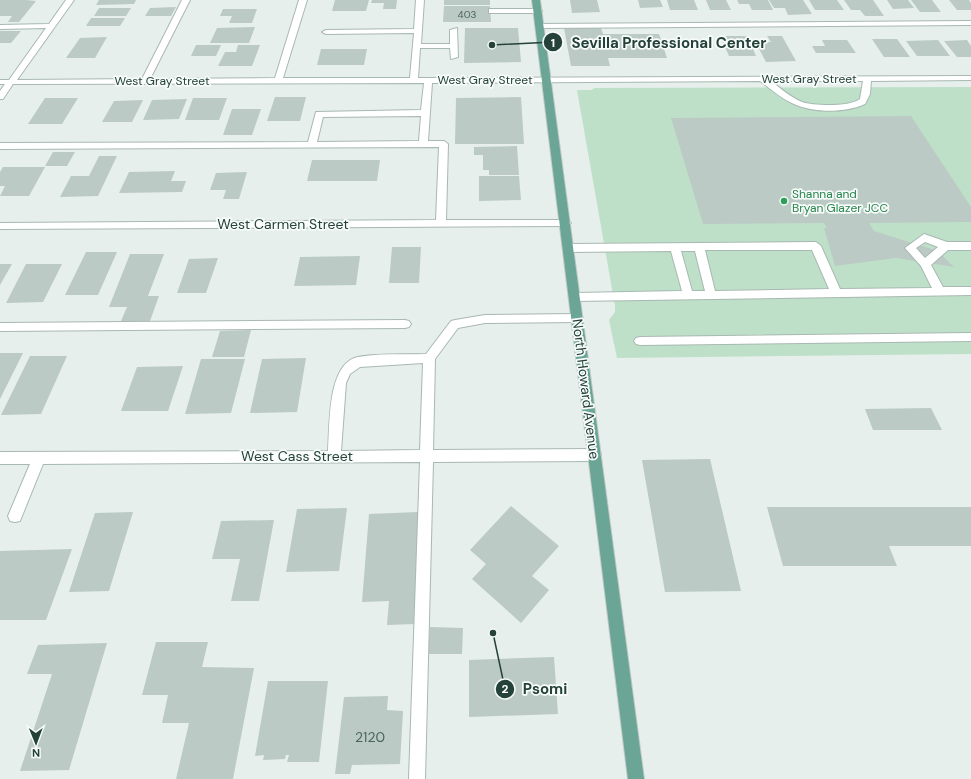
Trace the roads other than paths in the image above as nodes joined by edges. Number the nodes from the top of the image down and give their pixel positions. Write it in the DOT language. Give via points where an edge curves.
graph roads {
  1 [pos="70,0"];
  2 [pos="186,0"];
  3 [pos="303,0"];
  4 [pos="420,0"];
  5 [pos="536,0"];
  6 [pos="492,11"];
  7 [pos="538,11"];
  8 [pos="971,23"];
  9 [pos="51,26"];
  10 [pos="540,26"];
  11 [pos="0,27"];
  12 [pos="454,30"];
  13 [pos="417,31"];
  14 [pos="326,32"];
  15 [pos="416,46"];
  16 [pos="454,46"];
  17 [pos="454,57"];
  18 [pos="867,78"];
  19 [pos="971,78"];
  20 [pos="547,79"];
  21 [pos="762,79"];
  22 [pos="279,80"];
  23 [pos="414,80"];
  24 [pos="428,80"];
  25 [pos="145,81"];
  26 [pos="0,82"];
  27 [pos="11,82"];
  28 [pos="0,97"];
  29 [pos="426,113"];
  30 [pos="312,144"];
  31 [pos="423,144"];
  32 [pos="0,146"];
  33 [pos="566,223"];
  34 [pos="441,224"];
  35 [pos="0,226"];
  36 [pos="946,246"];
  37 [pos="971,246"];
  38 [pos="675,247"];
  39 [pos="699,247"];
  40 [pos="569,248"];
  41 [pos="925,264"];
  42 [pos="971,291"];
  43 [pos="940,292"];
  44 [pos="836,293"];
  45 [pos="688,295"];
  46 [pos="711,295"];
  47 [pos="574,297"];
  48 [pos="577,318"];
  49 [pos="405,324"];
  50 [pos="0,327"];
  51 [pos="971,337"];
  52 [pos="640,341"];
  53 [pos="429,358"];
  54 [pos="595,455"];
  55 [pos="334,456"];
  56 [pos="425,456"];
  57 [pos="0,458"];
  58 [pos="39,458"];
  59 [pos="15,516"];
  60 [pos="417,779"];
  61 [pos="636,779"];
  1 -- 9 [label="street"];
  2 -- 25 [label="street"];
  3 -- 22 [label="street"];
  4 -- 13 [label="street"];
  5 -- 7 [label="main road, North Howard Avenue"];
  6 -- 7 [label="street"];
  7 -- 10 [label="main road, North Howard Avenue"];
  8 -- 10 [label="street"];
  9 -- 11 [label="street"];
  9 -- 27 [label="street"];
  10 -- 20 [label="main road, North Howard Avenue"];
  12 -- 16 [label="street"];
  13 -- 14 [label="street"];
  13 -- 15 [label="street"];
  15 -- 16 [label="street"];
  15 -- 23 [label="street"];
  16 -- 17 [label="street"];
  18 -- 19 [label="street, West Gray Street"];
  18 -- 21 [label="street, West Gray Street"];
  18 -- 21 [label="street" via="867,93 861,102 852,106 818,107 800,104"];
  20 -- 21 [label="street, West Gray Street"];
  20 -- 24 [label="street, West Gray Street"];
  20 -- 33 [label="main road, North Howard Avenue"];
  22 -- 23 [label="street, West Gray Street"];
  22 -- 25 [label="street, West Gray Street"];
  23 -- 24 [label="street, West Gray Street"];
  24 -- 29 [label="street"];
  25 -- 27 [label="street, West Gray Street"];
  26 -- 27 [label="street, West Gray Street"];
  27 -- 28 [label="street"];
  29 -- 30 [label="street" via="319,114"];
  29 -- 31 [label="street"];
  30 -- 31 [label="street"];
  30 -- 32 [label="street"];
  31 -- 34 [label="street" via="444,144"];
  33 -- 34 [label="street, West Carmen Street"];
  33 -- 40 [label="main road, North Howard Avenue"];
  34 -- 35 [label="street, West Carmen Street"];
  36 -- 37 [label="street"];
  36 -- 41 [label="street"];
  36 -- 41 [label="street" via="924,238 910,248"];
  38 -- 39 [label="street"];
  38 -- 40 [label="street"];
  38 -- 45 [label="street"];
  39 -- 44 [label="street" via="816,246"];
  39 -- 46 [label="street"];
  40 -- 47 [label="main road, North Howard Avenue"];
  41 -- 43 [label="street"];
  42 -- 43 [label="street"];
  43 -- 44 [label="street"];
  44 -- 46 [label="street"];
  45 -- 46 [label="street"];
  45 -- 47 [label="street"];
  47 -- 48 [label="main road, North Howard Avenue"];
  48 -- 53 [label="street" via="485,319 455,324"];
  48 -- 54 [label="main road, North Howard Avenue"];
  49 -- 50 [label="street"];
  51 -- 52 [label="street"];
  53 -- 55 [label="street" via="358,362 346,371 340,384"];
  53 -- 56 [label="street"];
  54 -- 56 [label="street, West Cass Street"];
  54 -- 61 [label="main road, North Howard Avenue"];
  55 -- 56 [label="street, West Cass Street"];
  55 -- 58 [label="street, West Cass Street"];
  56 -- 60 [label="street"];
  57 -- 58 [label="street, West Cass Street"];
  58 -- 59 [label="street"];
}
